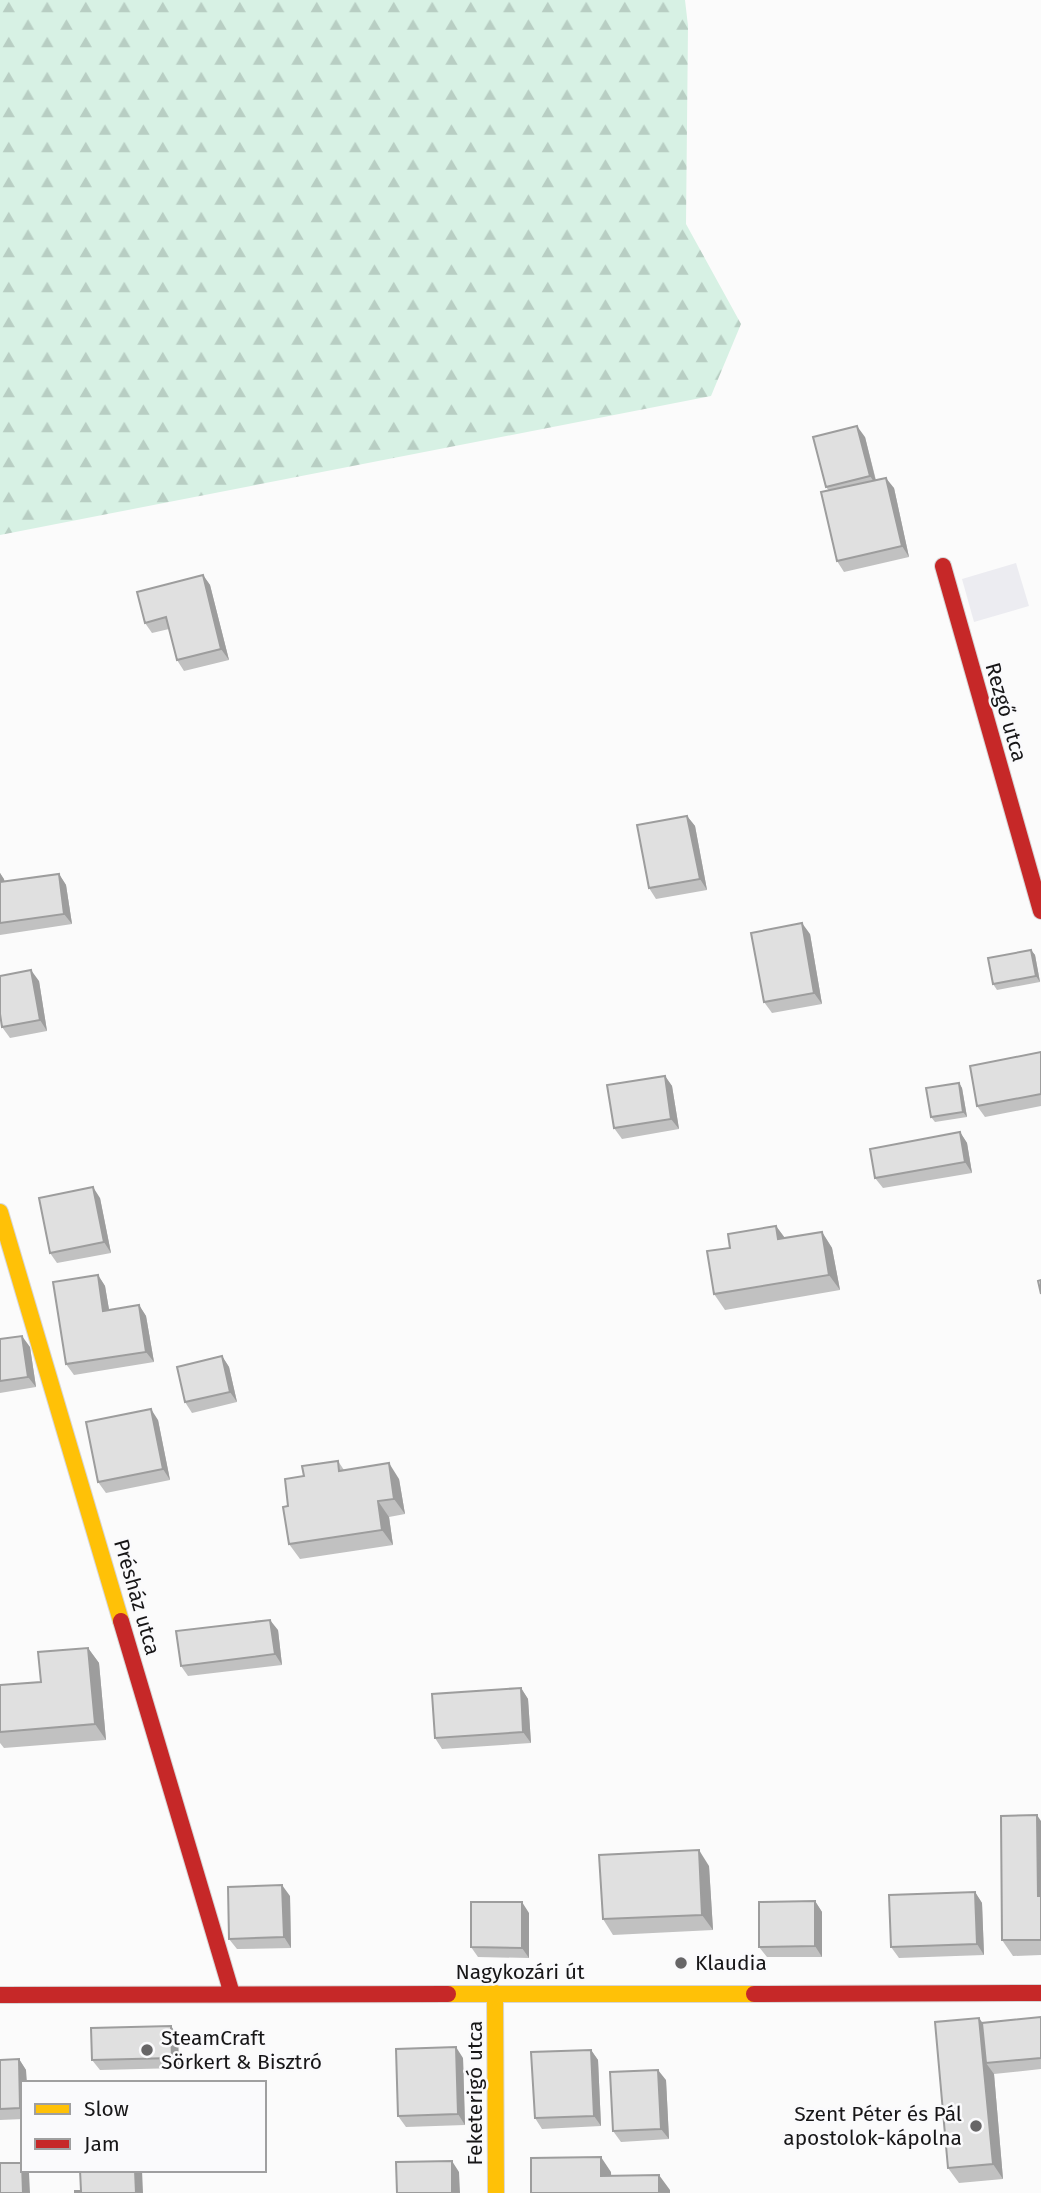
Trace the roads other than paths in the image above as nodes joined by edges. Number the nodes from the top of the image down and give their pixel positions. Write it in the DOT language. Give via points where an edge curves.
graph roads {
  1 [pos="943,566"];
  2 [pos="1041,911"];
  3 [pos="0,1212"];
  4 [pos="495,1993"];
  5 [pos="1041,1993"];
  6 [pos="232,1994"];
  7 [pos="0,1995"];
  8 [pos="496,2193"];
  1 -- 2 [label="street, Rezgő utca"];
  3 -- 6 [label="street, Présház utca"];
  4 -- 5 [label="street, Nagykozári út"];
  4 -- 6 [label="street, Nagykozári út"];
  4 -- 8 [label="street, Feketerigó utca"];
  6 -- 7 [label="street, Nagykozári út"];
}
